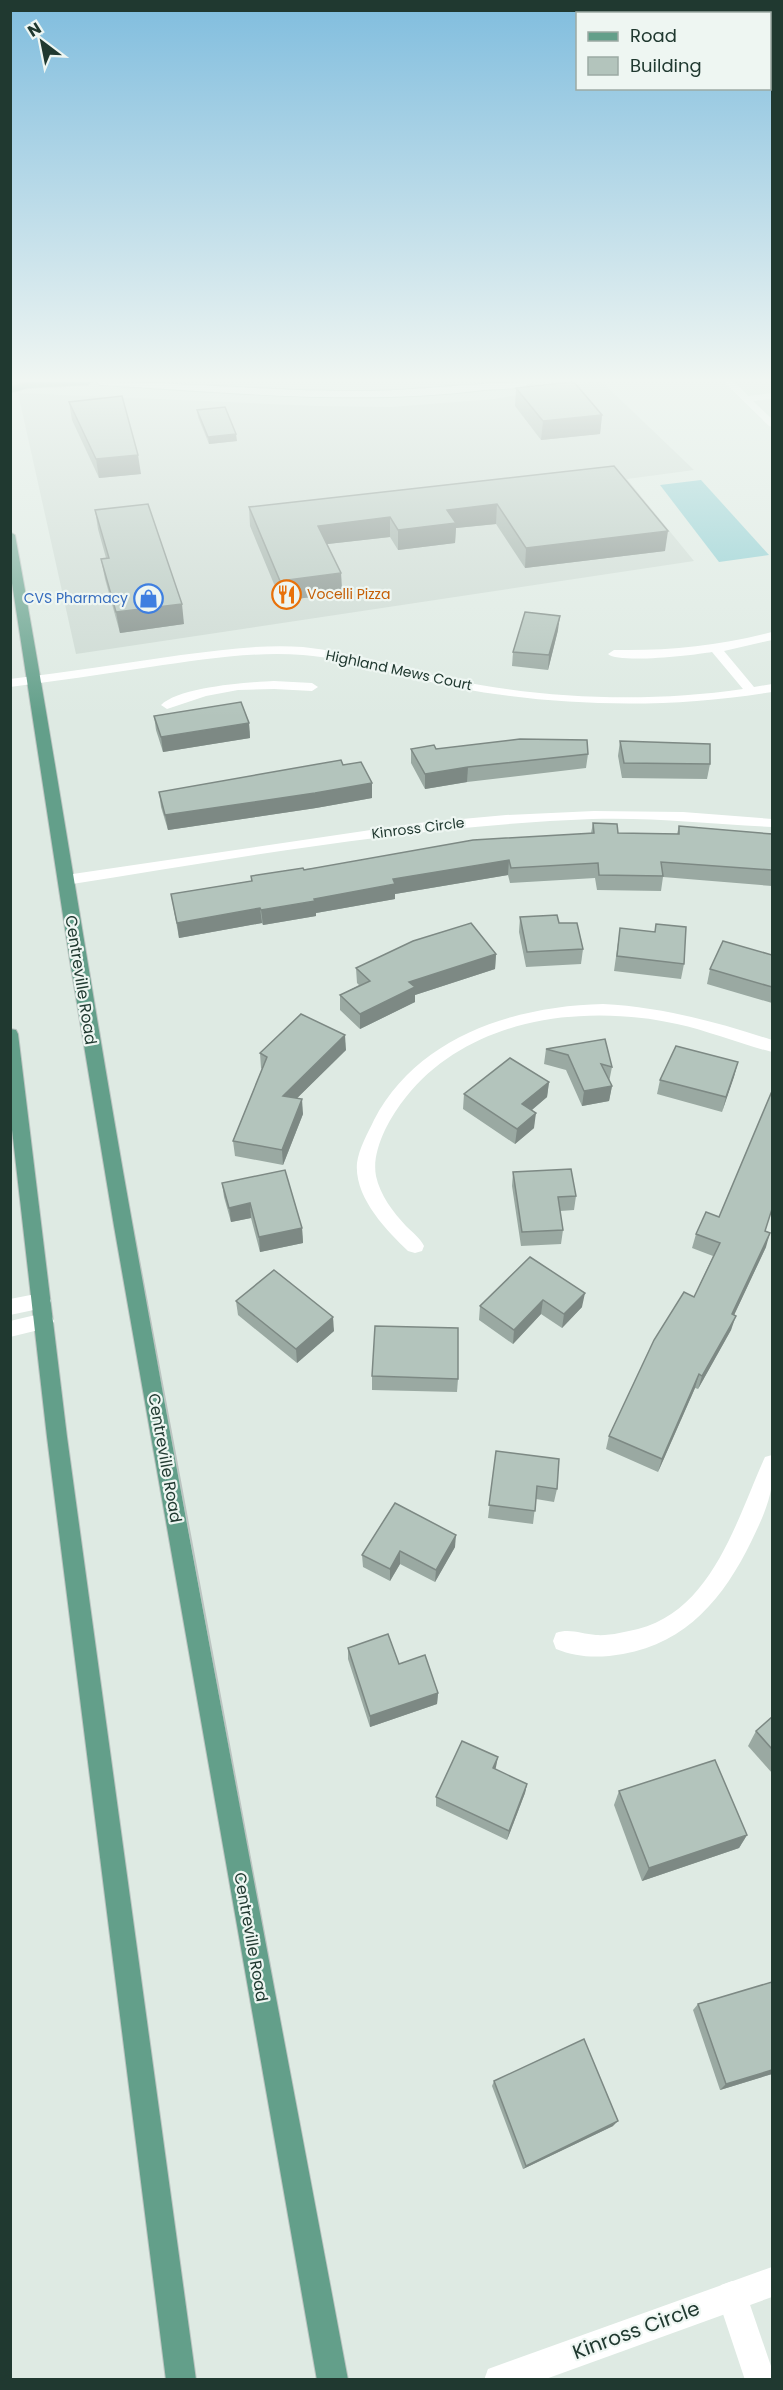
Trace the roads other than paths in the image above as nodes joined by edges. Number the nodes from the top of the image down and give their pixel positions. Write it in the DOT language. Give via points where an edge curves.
graph roads {
  1 [pos="10,535"];
  2 [pos="772,636"];
  3 [pos="716,649"];
  4 [pos="614,654"];
  5 [pos="239,669"];
  6 [pos="35,680"];
  7 [pos="10,683"];
  8 [pos="312,687"];
  9 [pos="772,688"];
  10 [pos="752,692"];
  11 [pos="167,705"];
  12 [pos="772,823"];
  13 [pos="66,880"];
  14 [pos="10,1034"];
  15 [pos="772,1046"];
  16 [pos="415,1246"];
  17 [pos="10,1307"];
  18 [pos="43,1311"];
  19 [pos="10,1329"];
  20 [pos="772,1464"];
  21 [pos="564,1641"];
  22 [pos="772,2282"];
  23 [pos="732,2296"];
  24 [pos="182,2379"];
  25 [pos="333,2379"];
  26 [pos="499,2379"];
  27 [pos="761,2379"];
  1 -- 6 [label="main road, Centreville Road"];
  2 -- 3 [label="street"];
  3 -- 4 [label="street"];
  3 -- 10 [label="street"];
  5 -- 6 [label="street, Highland Mews Court"];
  5 -- 8 [label="street"];
  5 -- 10 [label="street, Highland Mews Court" via="285,651 337,655 456,683 554,697 652,700"];
  5 -- 11 [label="street" via="204,692"];
  6 -- 7 [label="street, Highland Mews Court"];
  6 -- 13 [label="main road, Centreville Road"];
  9 -- 10 [label="street, Highland Mews Court"];
  12 -- 13 [label="street, Kinross Circle" via="617,814 492,819 392,830"];
  13 -- 25 [label="main road, Centreville Road" via="121,1214"];
  14 -- 18 [label="main road"];
  15 -- 16 [label="street" via="674,1016 609,1010 546,1014 464,1042 426,1066 401,1091 381,1121 368,1156 370,1187 386,1214"];
  17 -- 18 [label="street"];
  18 -- 19 [label="street"];
  18 -- 24 [label="main road"];
  20 -- 21 [label="street" via="732,1560 698,1606 674,1626 642,1640 603,1646"];
  22 -- 23 [label="street, Kinross Circle"];
  23 -- 26 [label="street, Kinross Circle"];
  23 -- 27 [label="street"];
}
